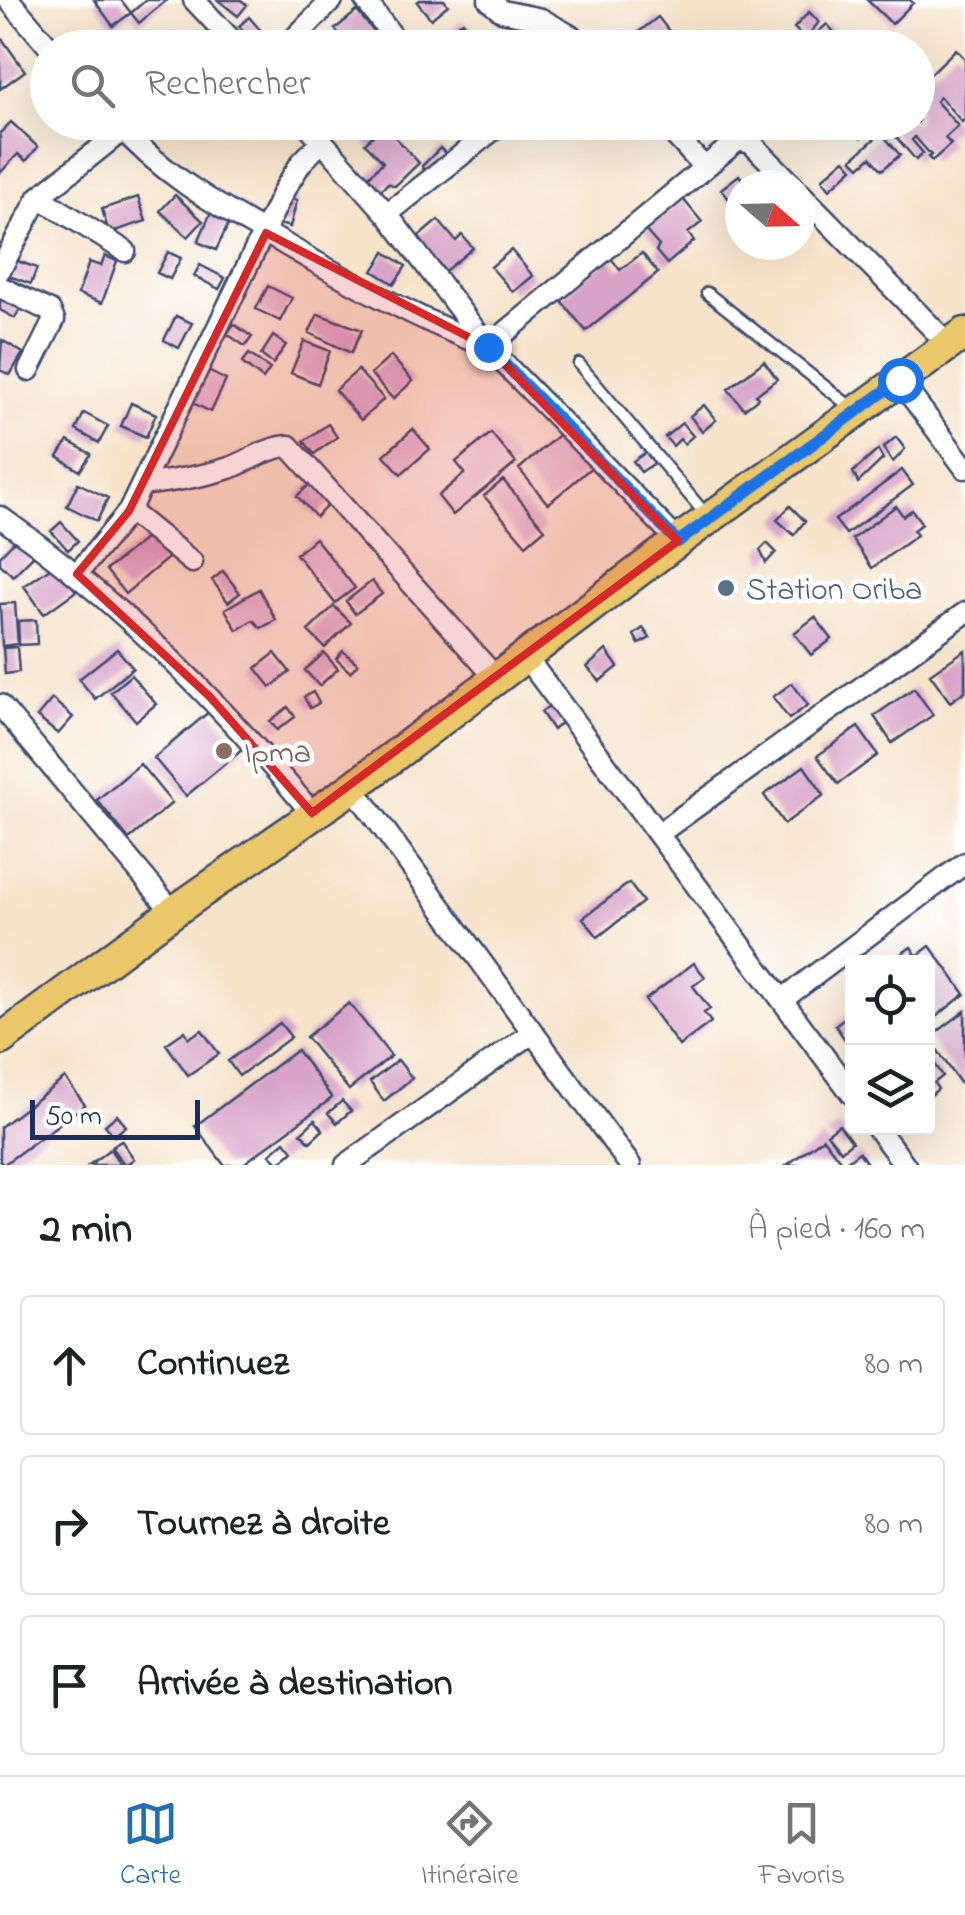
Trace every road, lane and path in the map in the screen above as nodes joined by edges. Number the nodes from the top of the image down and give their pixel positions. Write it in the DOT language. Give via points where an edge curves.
graph roads {
  1 [pos="9,0"];
  2 [pos="194,0"];
  3 [pos="332,0"];
  4 [pos="365,0"];
  5 [pos="489,0"];
  6 [pos="35,30"];
  7 [pos="222,30"];
  8 [pos="303,30"];
  9 [pos="388,30"];
  10 [pos="561,30"];
  11 [pos="103,140"];
  12 [pos="134,140"];
  13 [pos="480,140"];
  14 [pos="679,140"];
  15 [pos="321,142"];
  16 [pos="704,167"];
  17 [pos="777,170"];
  18 [pos="39,197"];
  19 [pos="815,206"];
  20 [pos="387,214"];
  21 [pos="266,233"];
  22 [pos="124,251"];
  23 [pos="0,270"];
  24 [pos="0,287"];
  25 [pos="707,294"];
  26 [pos="957,339"];
  27 [pos="488,347"];
  28 [pos="579,364"];
  29 [pos="29,370"];
  30 [pos="900,380"];
  31 [pos="856,412"];
  32 [pos="965,468"];
  33 [pos="142,485"];
  34 [pos="129,511"];
  35 [pos="0,518"];
  36 [pos="709,519"];
  37 [pos="678,542"];
  38 [pos="192,562"];
  39 [pos="78,574"];
  40 [pos="965,613"];
  41 [pos="525,656"];
  42 [pos="496,678"];
  43 [pos="0,705"];
  44 [pos="353,786"];
  45 [pos="312,814"];
  46 [pos="658,834"];
  47 [pos="965,863"];
  48 [pos="174,912"];
  49 [pos="784,1000"];
  50 [pos="532,1033"];
  51 [pos="0,1040"];
  52 [pos="845,1084"];
  53 [pos="883,1135"];
  54 [pos="346,1165"];
  55 [pos="630,1165"];
  56 [pos="905,1165"];
  1 -- 6 [label="street"];
  2 -- 7 [label="street"];
  3 -- 8 [label="street"];
  4 -- 9 [label="street"];
  5 -- 10 [label="street" via="502,11 541,18"];
  11 -- 18 [label="street"];
  12 -- 21 [label="street" via="182,184"];
  13 -- 20 [label="street"];
  14 -- 16 [label="street"];
  15 -- 20 [label="street"];
  15 -- 21 [label="street" via="284,190"];
  16 -- 17 [label="street" via="745,140"];
  16 -- 27 [label="street"];
  18 -- 22 [label="street"];
  18 -- 23 [label="street"];
  19 -- 26 [label="street"];
  20 -- 27 [label="street"];
  21 -- 27 [label="street" via="368,292"];
  21 -- 33 [label="street"];
  24 -- 29 [label="street" via="50,311 54,320"];
  25 -- 31 [label="lane"];
  26 -- 30 [label="main road"];
  27 -- 37 [label="street"];
  28 -- 36 [label="lane"];
  30 -- 31 [label="main road"];
  30 -- 32 [label="street"];
  31 -- 36 [label="main road"];
  33 -- 34 [label="street"];
  33 -- 42 [label="street" via="229,468 289,446"];
  34 -- 38 [label="street"];
  34 -- 39 [label="street"];
  35 -- 39 [label="street"];
  36 -- 37 [label="main road"];
  37 -- 41 [label="main road"];
  39 -- 45 [label="street" via="210,697"];
  40 -- 46 [label="street"];
  41 -- 42 [label="main road"];
  41 -- 46 [label="street"];
  42 -- 44 [label="main road"];
  43 -- 48 [label="street"];
  44 -- 45 [label="main road"];
  44 -- 50 [label="street"];
  45 -- 48 [label="main road"];
  46 -- 49 [label="street"];
  47 -- 49 [label="street"];
  48 -- 51 [label="main road"];
  49 -- 52 [label="street"];
  50 -- 54 [label="street"];
  50 -- 55 [label="street"];
  53 -- 56 [label="street"];
}
